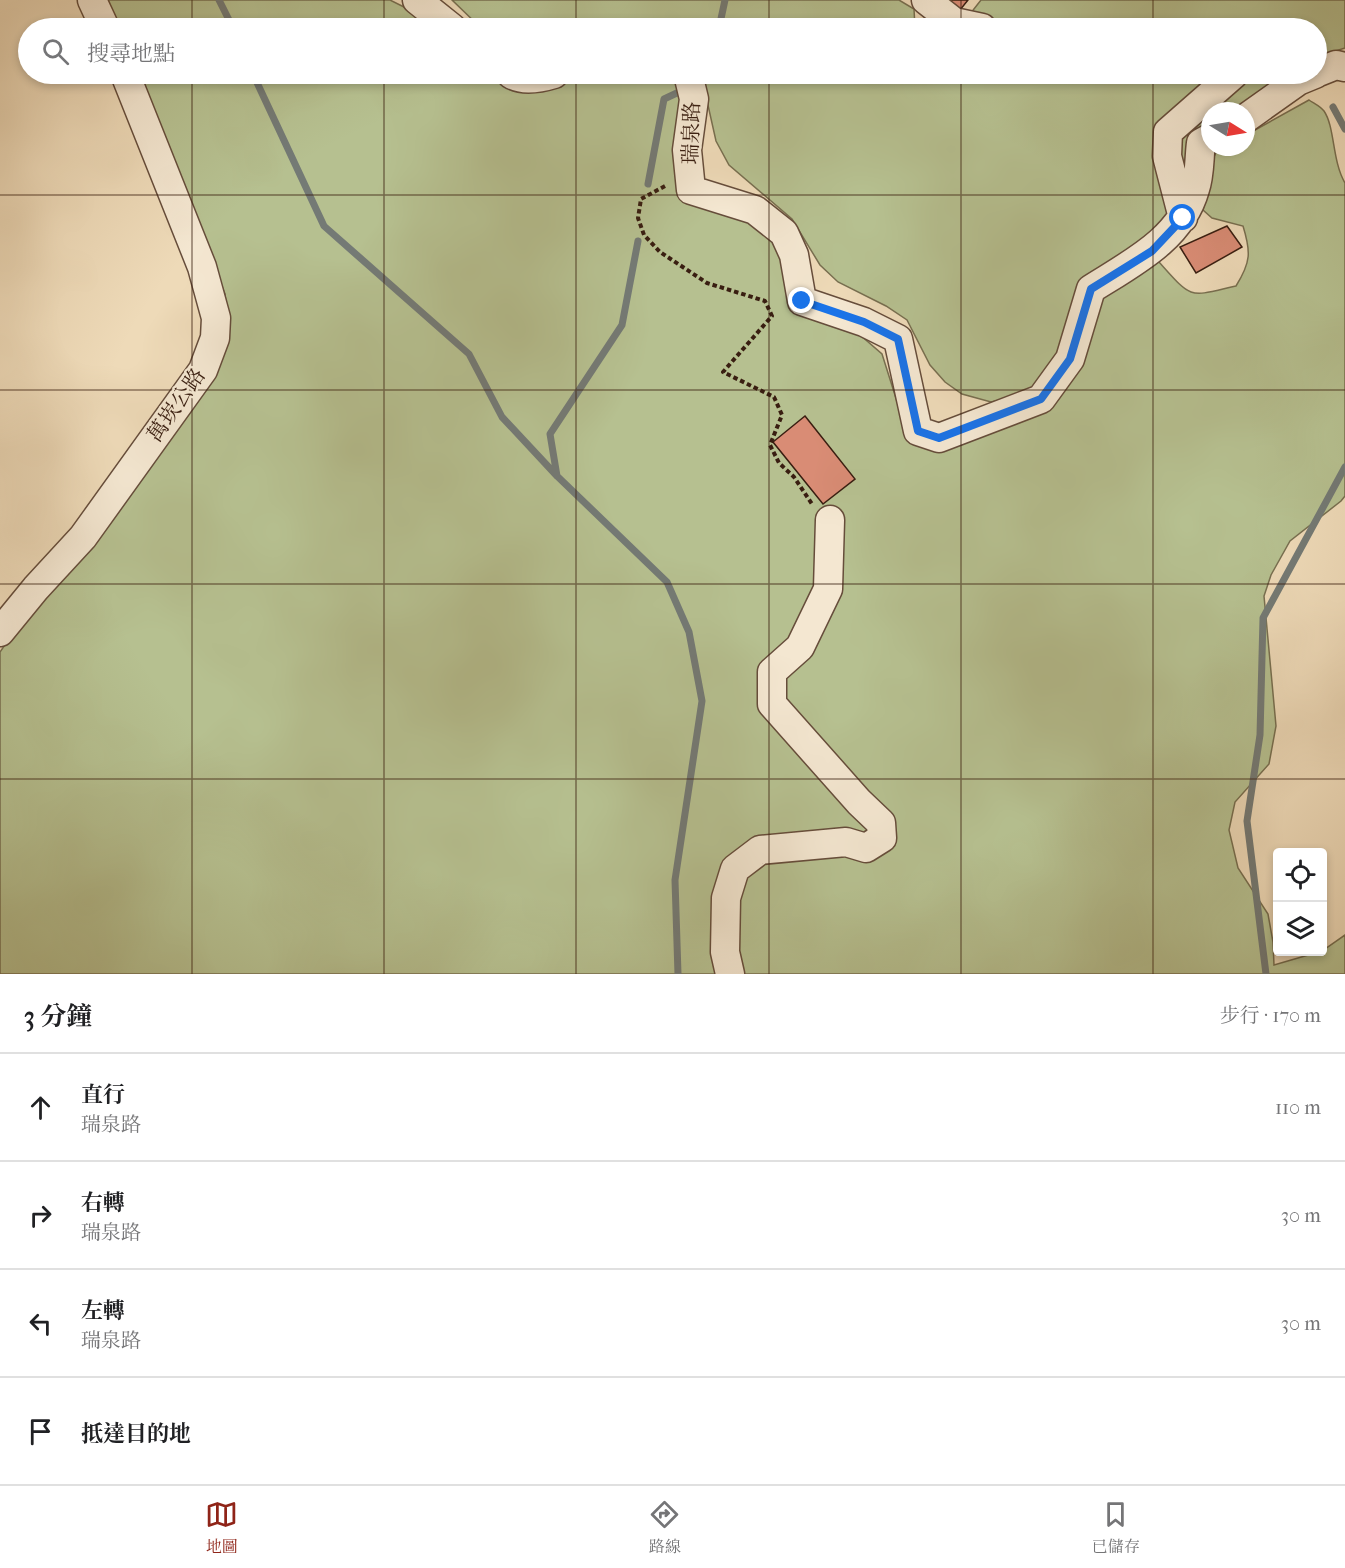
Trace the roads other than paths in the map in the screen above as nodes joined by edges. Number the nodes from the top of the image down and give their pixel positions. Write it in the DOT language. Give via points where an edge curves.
graph roads {
  1 [pos="92,0"];
  2 [pos="417,0"];
  3 [pos="926,0"];
  4 [pos="100,18"];
  5 [pos="440,18"];
  6 [pos="949,18"];
  7 [pos="1345,67"];
  8 [pos="1327,69"];
  9 [pos="129,84"];
  10 [pos="690,84"];
  11 [pos="1223,84"];
  12 [pos="1294,84"];
  13 [pos="1255,112"];
  14 [pos="1201,143"];
  15 [pos="1183,218"];
  16 [pos="830,520"];
  17 [pos="0,632"];
  18 [pos="730,974"];
  1 -- 4 [label="street"];
  2 -- 5 [label="street"];
  3 -- 6 [label="street"];
  7 -- 8 [label="street"];
  9 -- 17 [label="street, 萬崁公路" via="202,267 216,318 215,338 203,370 83,537"];
  10 -- 15 [label="street, 瑞泉路" via="694,99 687,150 691,190 755,210 784,233 794,255 802,301 864,322 898,339 918,431 939,438 1041,399 1070,359 1091,289 1152,251"];
  11 -- 15 [label="street" via="1168,132 1167,156"];
  12 -- 13 [label="street"];
  14 -- 15 [label="street, 瑞泉路" via="1196,188"];
  16 -- 18 [label="street" via="828,589 800,647 772,672 772,704 881,823 882,837 866,848 846,842 760,850 735,869 726,898 725,952"];
}
